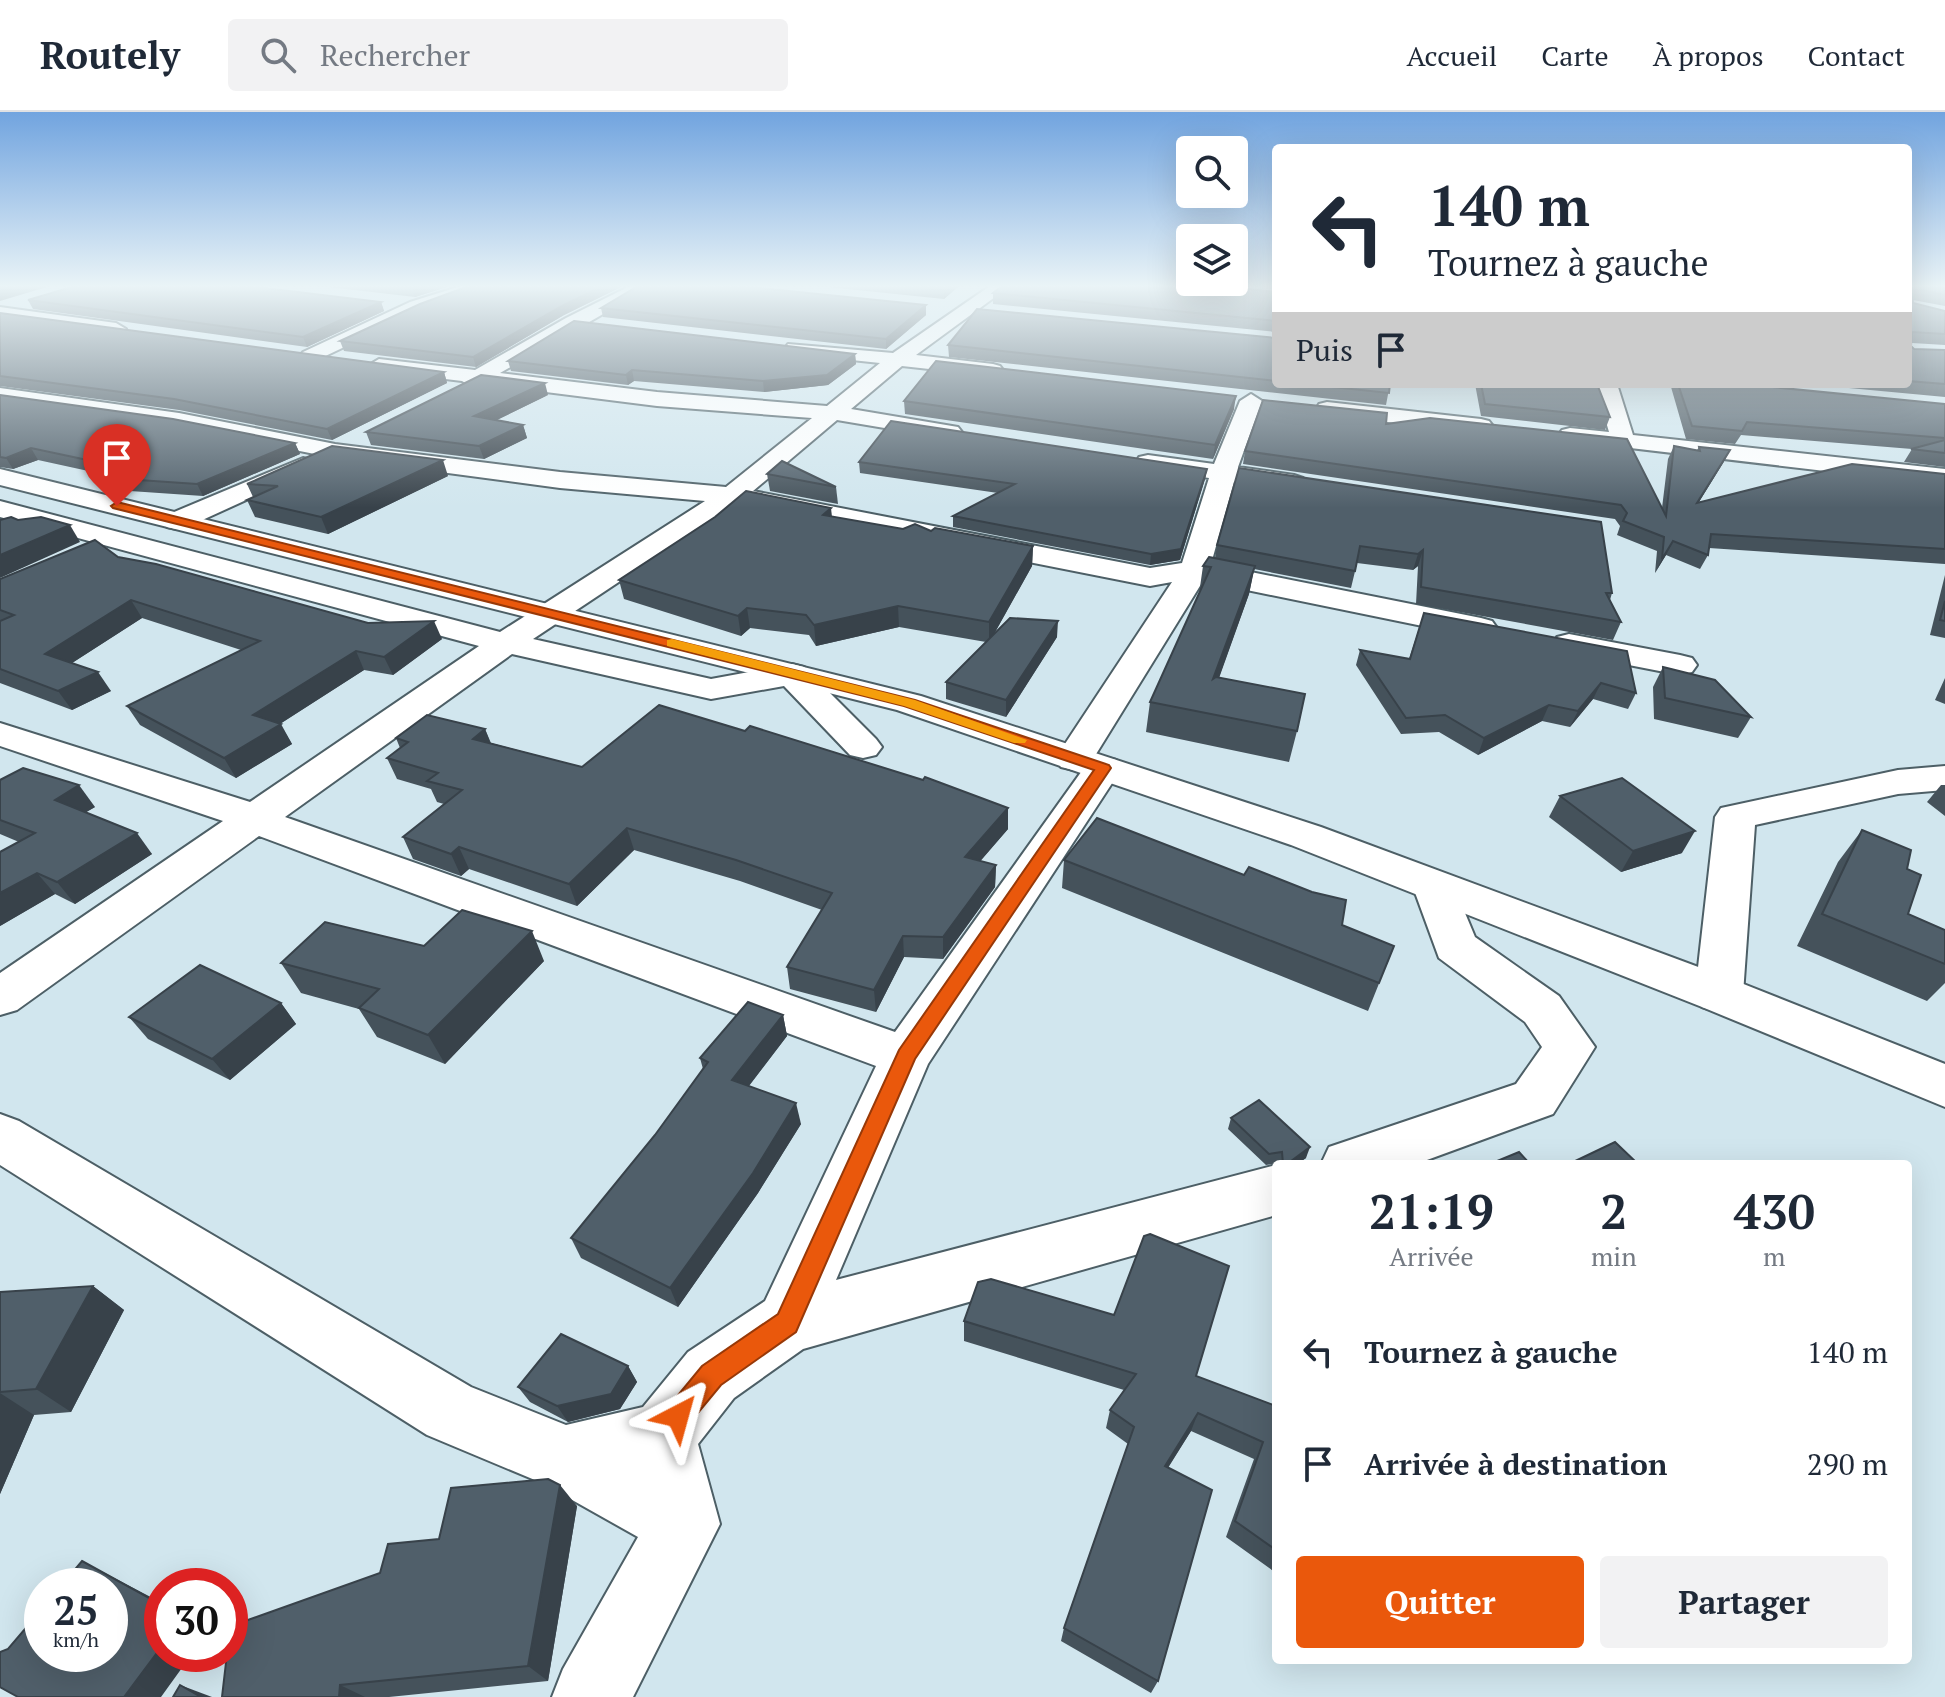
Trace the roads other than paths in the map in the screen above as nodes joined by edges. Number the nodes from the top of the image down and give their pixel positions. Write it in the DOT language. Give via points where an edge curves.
graph roads {
  1 [pos="341,360"];
  2 [pos="509,360"];
  3 [pos="897,360"];
  4 [pos="915,360"];
  5 [pos="1021,373"];
  6 [pos="481,377"];
  7 [pos="1607,388"];
  8 [pos="0,395"];
  9 [pos="441,397"];
  10 [pos="1251,401"];
  11 [pos="1297,406"];
  12 [pos="833,413"];
  13 [pos="1499,427"];
  14 [pos="375,431"];
  15 [pos="1545,432"];
  16 [pos="973,435"];
  17 [pos="1623,441"];
  18 [pos="335,451"];
  19 [pos="1129,459"];
  20 [pos="1223,474"];
  21 [pos="1945,477"];
  22 [pos="1314,486"];
  23 [pos="732,495"];
  24 [pos="2,503"];
  25 [pos="177,521"];
  26 [pos="115,540"];
  27 [pos="72,559"];
  28 [pos="1195,570"];
  29 [pos="550,612"];
  30 [pos="506,643"];
  31 [pos="1680,665"];
  32 [pos="792,674"];
  33 [pos="0,734"];
  34 [pos="863,747"];
  35 [pos="1089,763"];
  36 [pos="1945,778"];
  37 [pos="256,818"];
  38 [pos="1435,887"];
  39 [pos="1719,994"];
  40 [pos="0,997"];
  41 [pos="906,1056"];
  42 [pos="1945,1086"];
  43 [pos="0,1137"];
  44 [pos="1360,1160"];
  45 [pos="1272,1191"];
  46 [pos="787,1323"];
  47 [pos="662,1436"];
  48 [pos="566,1459"];
  49 [pos="685,1524"];
  50 [pos="591,1697"];
  1 -- 6 [label="main road"];
  2 -- 6 [label="main road"];
  3 -- 12 [label="main road"];
  4 -- 5 [label="main road"];
  6 -- 9 [label="main road"];
  6 -- 12 [label="main road"];
  7 -- 17 [label="main road"];
  8 -- 18 [label="main road" via="179,420"];
  10 -- 20 [label="main road"];
  11 -- 13 [label="main road"];
  12 -- 16 [label="main road"];
  12 -- 23 [label="main road"];
  14 -- 18 [label="main road"];
  15 -- 17 [label="main road"];
  17 -- 21 [label="main road"];
  18 -- 23 [label="main road" via="560,480"];
  18 -- 25 [label="main road"];
  19 -- 20 [label="main road"];
  20 -- 22 [label="main road"];
  20 -- 28 [label="main road"];
  23 -- 28 [label="main road" via="1150,577"];
  23 -- 29 [label="main road"];
  24 -- 25 [label="main road" via="57,491"];
  24 -- 26 [label="main road"];
  25 -- 29 [label="main road"];
  26 -- 27 [label="main road"];
  26 -- 30 [label="main road"];
  28 -- 31 [label="main road"];
  28 -- 35 [label="main road" via="1135,668"];
  29 -- 30 [label="main road"];
  29 -- 32 [label="main road"];
  30 -- 32 [label="main road" via="711,689"];
  30 -- 37 [label="main road"];
  32 -- 34 [label="main road"];
  32 -- 35 [label="main road" via="909,703"];
  33 -- 37 [label="main road"];
  35 -- 38 [label="main road" via="1306,836"];
  35 -- 41 [label="main road"];
  36 -- 39 [label="main road" via="1898,782 1735,817"];
  37 -- 40 [label="main road"];
  37 -- 41 [label="main road"];
  38 -- 39 [label="main road"];
  38 -- 44 [label="main road" via="1455,946 1542,1009 1570,1047 1534,1099"];
  39 -- 42 [label="main road"];
  41 -- 46 [label="main road"];
  43 -- 48 [label="main road" via="450,1412"];
  45 -- 46 [label="main road"];
  46 -- 47 [label="main road" via="711,1375"];
  47 -- 48 [label="main road"];
  47 -- 49 [label="main road"];
  48 -- 49 [label="main road"];
  49 -- 50 [label="main road"];
}
